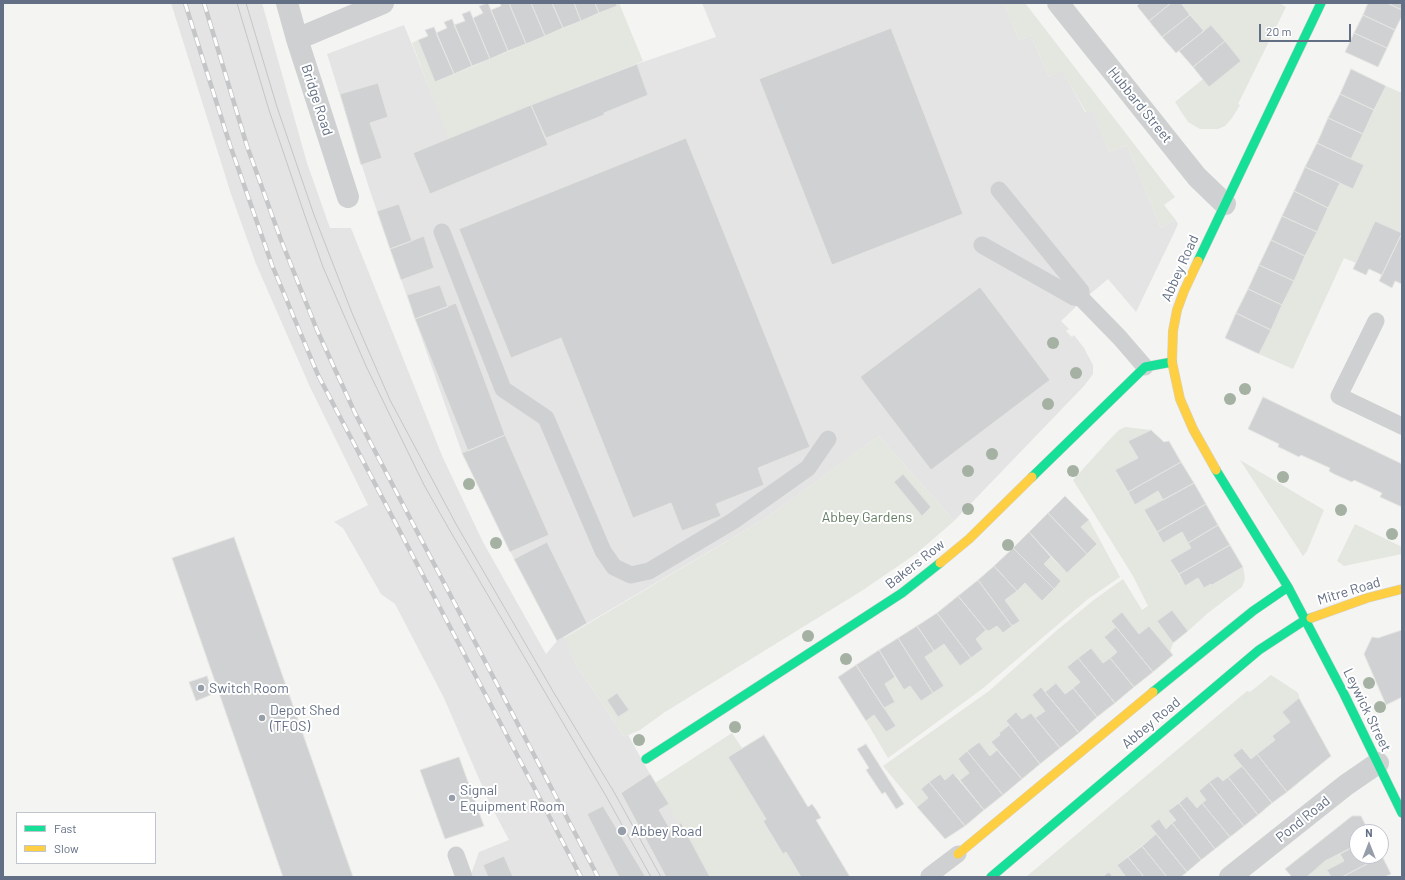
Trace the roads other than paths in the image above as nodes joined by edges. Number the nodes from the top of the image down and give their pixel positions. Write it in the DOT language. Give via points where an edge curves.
graph roads {
  1 [pos="287,3"];
  2 [pos="383,3"];
  3 [pos="1058,3"];
  4 [pos="1321,3"];
  5 [pos="297,39"];
  6 [pos="999,190"];
  7 [pos="348,197"];
  8 [pos="1225,204"];
  9 [pos="442,232"];
  10 [pos="982,245"];
  11 [pos="1081,298"];
  12 [pos="1376,321"];
  13 [pos="1172,362"];
  14 [pos="1145,367"];
  15 [pos="1402,426"];
  16 [pos="828,439"];
  17 [pos="1288,587"];
  18 [pos="1402,589"];
  19 [pos="1305,620"];
  20 [pos="646,759"];
  21 [pos="1378,763"];
  22 [pos="1402,813"];
  23 [pos="958,854"];
  24 [pos="456,855"];
  25 [pos="929,876"];
  26 [pos="464,877"];
  27 [pos="991,877"];
  28 [pos="1230,877"];
  1 -- 5 [label="street, Bridge Road"];
  2 -- 5 [label="street"];
  3 -- 8 [label="street, Hubbard Street" via="1197,177"];
  4 -- 8 [label="street, Abbey Road"];
  5 -- 7 [label="street, Bridge Road"];
  6 -- 11 [label="lane" via="1081,291"];
  8 -- 13 [label="street, Abbey Road" via="1177,310"];
  9 -- 16 [label="lane" via="503,388 546,418 603,551 614,567 632,575 649,571 733,521 808,468"];
  10 -- 11 [label="lane" via="1074,297"];
  11 -- 14 [label="lane"];
  12 -- 15 [label="lane" via="1339,396"];
  13 -- 14 [label="street"];
  13 -- 17 [label="street, Abbey Road" via="1180,399 1193,429 1223,483"];
  14 -- 20 [label="street, Bakers Row" via="969,539 902,593"];
  17 -- 19 [label="street, Abbey Road"];
  17 -- 23 [label="street, Abbey Road" via="1253,611"];
  18 -- 19 [label="street, Mitre Road" via="1367,598"];
  19 -- 21 [label="street, Leywick Street"];
  19 -- 27 [label="street, Abbey Road" via="1259,650"];
  21 -- 22 [label="street, Leywick Street"];
  21 -- 28 [label="street, Pond Road" via="1346,784"];
  23 -- 25 [label="lane"];
  24 -- 26 [label="lane"];
}
